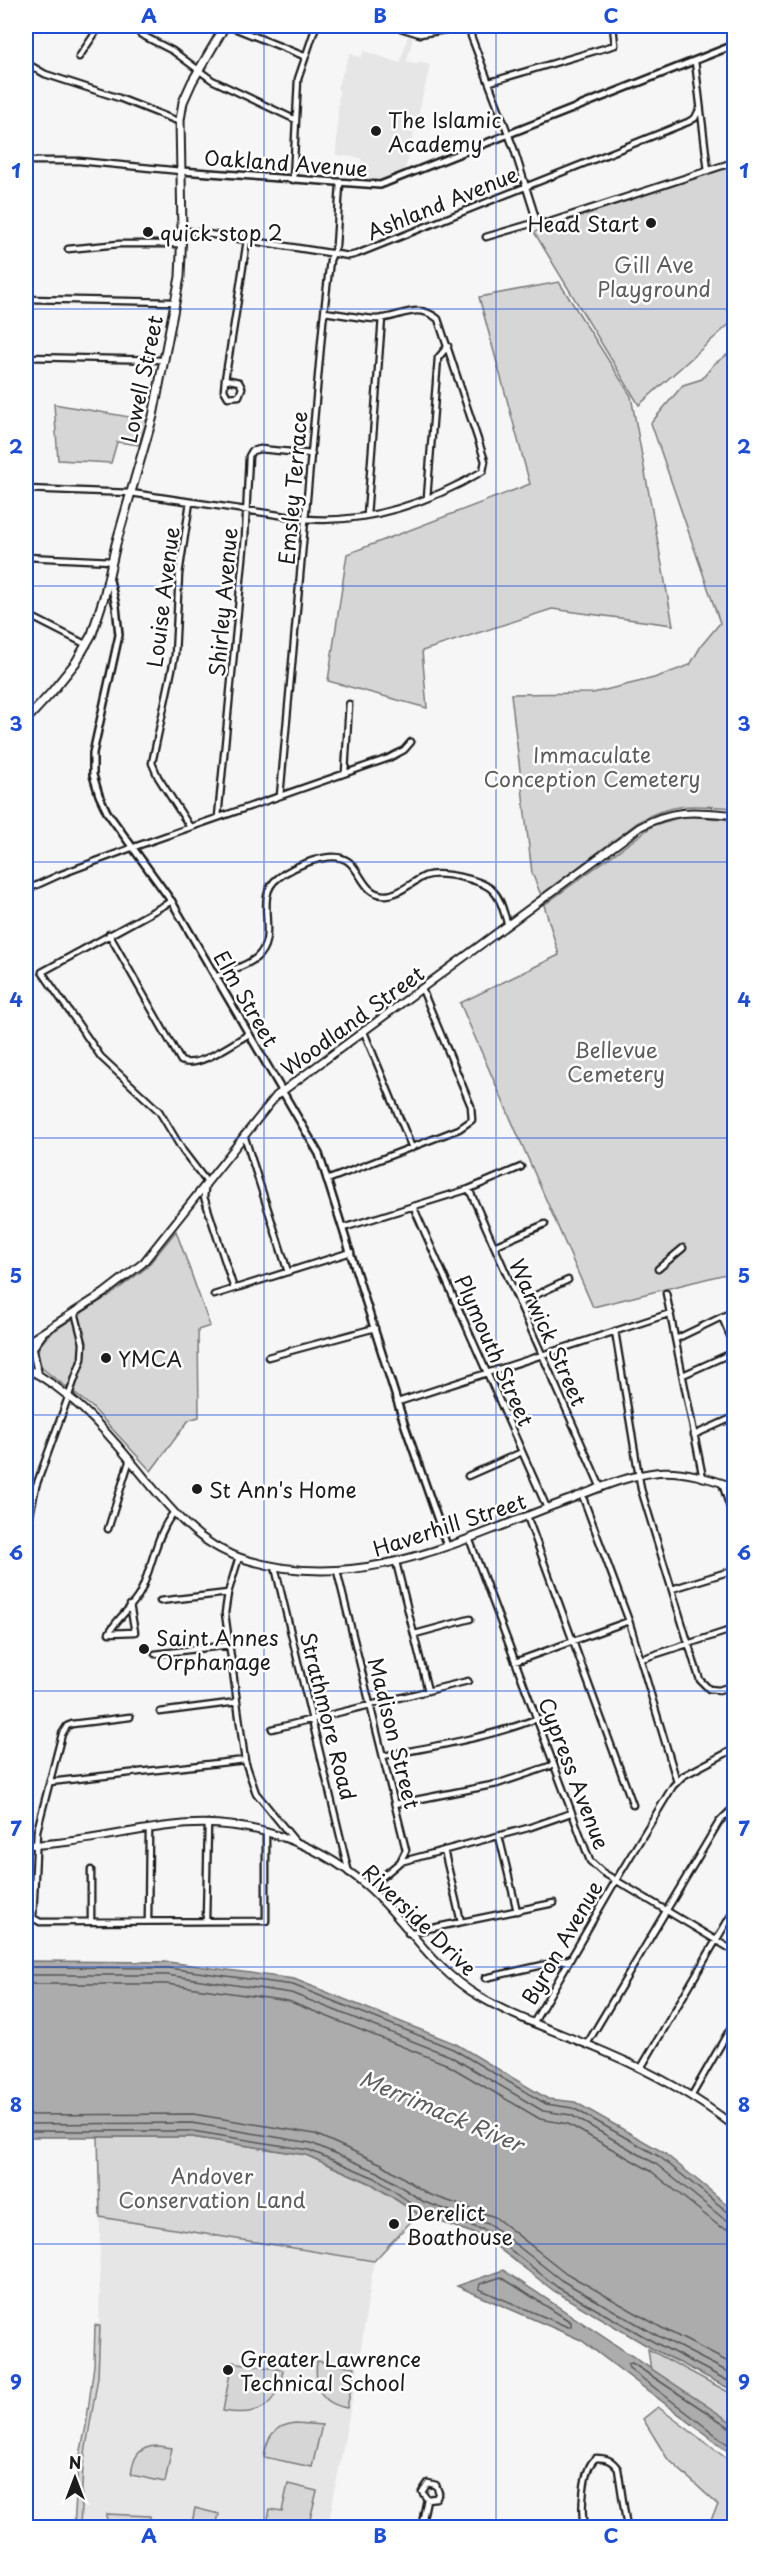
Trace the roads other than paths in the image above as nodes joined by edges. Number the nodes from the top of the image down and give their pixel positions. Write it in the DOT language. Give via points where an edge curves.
graph roads {
  1 [pos="30,26"];
  2 [pos="100,26"];
  3 [pos="227,26"];
  4 [pos="316,26"];
  5 [pos="394,26"];
  6 [pos="471,26"];
  7 [pos="613,26"];
  8 [pos="141,34"];
  9 [pos="26,36"];
  10 [pos="735,45"];
  11 [pos="304,56"];
  12 [pos="80,57"];
  13 [pos="695,61"];
  14 [pos="26,63"];
  15 [pos="199,69"];
  16 [pos="490,82"];
  17 [pos="699,110"];
  18 [pos="296,120"];
  19 [pos="180,122"];
  20 [pos="509,135"];
  21 [pos="26,161"];
  22 [pos="735,162"];
  23 [pos="181,171"];
  24 [pos="708,171"];
  25 [pos="293,180"];
  26 [pos="340,184"];
  27 [pos="525,186"];
  28 [pos="537,222"];
  29 [pos="182,230"];
  30 [pos="486,237"];
  31 [pos="247,240"];
  32 [pos="182,244"];
  33 [pos="68,249"];
  34 [pos="333,253"];
  35 [pos="26,299"];
  36 [pos="174,302"];
  37 [pos="324,312"];
  38 [pos="382,318"];
  39 [pos="448,346"];
  40 [pos="26,357"];
  41 [pos="163,360"];
  42 [pos="225,379"];
  43 [pos="312,454"];
  44 [pos="26,489"];
  45 [pos="131,493"];
  46 [pos="427,498"];
  47 [pos="190,502"];
  48 [pos="246,511"];
  49 [pos="367,515"];
  50 [pos="306,519"];
  51 [pos="26,557"];
  52 [pos="112,561"];
  53 [pos="109,576"];
  54 [pos="26,614"];
  55 [pos="87,645"];
  56 [pos="349,704"];
  57 [pos="26,720"];
  58 [pos="411,742"];
  59 [pos="345,773"];
  60 [pos="280,796"];
  61 [pos="735,815"];
  62 [pos="218,818"];
  63 [pos="190,827"];
  64 [pos="134,847"];
  65 [pos="26,890"];
  66 [pos="172,901"];
  67 [pos="508,925"];
  68 [pos="109,934"];
  69 [pos="215,977"];
  70 [pos="422,989"];
  71 [pos="364,1032"];
  72 [pos="249,1034"];
  73 [pos="282,1092"];
  74 [pos="244,1135"];
  75 [pos="412,1148"];
  76 [pos="521,1167"];
  77 [pos="327,1180"];
  78 [pos="206,1181"];
  79 [pos="469,1189"];
  80 [pos="413,1206"];
  81 [pos="545,1224"];
  82 [pos="343,1228"];
  83 [pos="494,1246"];
  84 [pos="683,1248"];
  85 [pos="351,1252"];
  86 [pos="658,1269"];
  87 [pos="288,1272"];
  88 [pos="568,1280"];
  89 [pos="234,1289"];
  90 [pos="666,1293"];
  91 [pos="214,1295"];
  92 [pos="519,1303"];
  93 [pos="735,1311"];
  94 [pos="75,1312"];
  95 [pos="671,1313"];
  96 [pos="722,1317"];
  97 [pos="375,1328"];
  98 [pos="615,1331"];
  99 [pos="44,1332"];
  100 [pos="676,1339"];
  101 [pos="26,1343"];
  102 [pos="735,1345"];
  103 [pos="33,1348"];
  104 [pos="735,1352"];
  105 [pos="541,1355"];
  106 [pos="26,1357"];
  107 [pos="268,1357"];
  108 [pos="26,1368"];
  109 [pos="487,1373"];
  110 [pos="38,1375"];
  111 [pos="683,1375"];
  112 [pos="69,1398"];
  113 [pos="398,1402"];
  114 [pos="735,1417"];
  115 [pos="694,1435"];
  116 [pos="522,1452"];
  117 [pos="130,1459"];
  118 [pos="468,1476"];
  119 [pos="640,1476"];
  120 [pos="703,1478"];
  121 [pos="722,1483"];
  122 [pos="735,1487"];
  123 [pos="601,1488"];
  124 [pos="582,1495"];
  125 [pos="547,1508"];
  126 [pos="174,1512"];
  127 [pos="527,1516"];
  128 [pos="735,1520"];
  129 [pos="108,1529"];
  130 [pos="26,1534"];
  131 [pos="469,1538"];
  132 [pos="447,1546"];
  133 [pos="239,1557"];
  134 [pos="396,1562"];
  135 [pos="274,1567"];
  136 [pos="735,1570"];
  137 [pos="337,1571"];
  138 [pos="672,1589"];
  139 [pos="228,1593"];
  140 [pos="160,1601"];
  141 [pos="130,1605"];
  142 [pos="470,1619"];
  143 [pos="629,1621"];
  144 [pos="735,1629"];
  145 [pos="415,1634"];
  146 [pos="573,1640"];
  147 [pos="689,1644"];
  148 [pos="230,1645"];
  149 [pos="155,1654"];
  150 [pos="641,1659"];
  151 [pos="515,1662"];
  152 [pos="468,1681"];
  153 [pos="735,1685"];
  154 [pos="428,1691"];
  155 [pos="237,1702"];
  156 [pos="370,1705"];
  157 [pos="160,1712"];
  158 [pos="130,1717"];
  159 [pos="313,1719"];
  160 [pos="536,1719"];
  161 [pos="272,1729"];
  162 [pos="735,1749"];
  163 [pos="383,1756"];
  164 [pos="245,1760"];
  165 [pos="554,1765"];
  166 [pos="50,1782"];
  167 [pos="677,1782"];
  168 [pos="395,1804"];
  169 [pos="633,1805"];
  170 [pos="733,1810"];
  171 [pos="571,1814"];
  172 [pos="208,1823"];
  173 [pos="149,1829"];
  174 [pos="266,1832"];
  175 [pos="499,1836"];
  176 [pos="295,1841"];
  177 [pos="26,1845"];
  178 [pos="35,1845"];
  179 [pos="444,1850"];
  180 [pos="400,1862"];
  181 [pos="91,1870"];
  182 [pos="349,1872"];
  183 [pos="615,1880"];
  184 [pos="369,1888"];
  185 [pos="554,1903"];
  186 [pos="735,1910"];
  187 [pos="517,1911"];
  188 [pos="667,1911"];
  189 [pos="33,1918"];
  190 [pos="26,1920"];
  191 [pos="91,1921"];
  192 [pos="148,1921"];
  193 [pos="206,1921"];
  194 [pos="461,1922"];
  195 [pos="408,1932"];
  196 [pos="716,1941"];
  197 [pos="735,1951"];
  198 [pos="570,1959"];
  199 [pos="485,1978"];
  200 [pos="534,2022"];
  201 [pos="735,2022"];
  202 [pos="587,2044"];
  203 [pos="641,2068"];
  204 [pos="692,2095"];
  205 [pos="735,2126"];
  206 [pos="427,2499"];
  207 [pos="421,2528"];
  208 [pos="584,2528"];
  209 [pos="627,2528"];
  1 -- 9 [label="street"];
  2 -- 12 [label="street"];
  3 -- 11 [label="street"];
  3 -- 15 [label="main road, Lowell Street"];
  4 -- 11 [label="street"];
  5 -- 6 [label="street" via="420,34"];
  6 -- 16 [label="street" via="471,36"];
  7 -- 16 [label="street" via="615,45"];
  8 -- 15 [label="street"];
  10 -- 13 [label="street, Oakland Avenue"];
  11 -- 18 [label="street" via="298,79"];
  13 -- 17 [label="street"];
  13 -- 20 [label="street, Oakland Avenue"];
  14 -- 19 [label="street" via="45,74"];
  15 -- 18 [label="street" via="212,80"];
  15 -- 19 [label="main road, Lowell Street" via="183,102"];
  16 -- 20 [label="street"];
  17 -- 24 [label="street"];
  17 -- 27 [label="street, Ashland Avenue" via="688,122"];
  18 -- 25 [label="street"];
  19 -- 23 [label="main road, Lowell Street"];
  20 -- 26 [label="street, Oakland Avenue" via="387,183"];
  20 -- 27 [label="street"];
  21 -- 23 [label="street, Oakland Avenue" via="79,160"];
  22 -- 24 [label="street"];
  23 -- 25 [label="street, Oakland Avenue"];
  23 -- 29 [label="main road, Lowell Street"];
  24 -- 28 [label="street" via="547,223"];
  25 -- 26 [label="street, Oakland Avenue"];
  26 -- 34 [label="street, Emsley Terrace"];
  27 -- 28 [label="street"];
  27 -- 34 [label="street, Ashland Avenue" via="357,254"];
  28 -- 30 [label="street"];
  29 -- 31 [label="street, Ashland Avenue"];
  29 -- 32 [label="main road, Lowell Street"];
  31 -- 34 [label="street, Ashland Avenue"];
  31 -- 42 [label="street"];
  32 -- 33 [label="street"];
  32 -- 36 [label="main road, Lowell Street"];
  34 -- 37 [label="street, Emsley Terrace"];
  35 -- 36 [label="street"];
  36 -- 41 [label="main road, Lowell Street"];
  37 -- 38 [label="street"];
  37 -- 43 [label="street, Emsley Terrace"];
  38 -- 39 [label="street" via="416,310 428,313 441,324"];
  38 -- 49 [label="street"];
  39 -- 46 [label="street" via="438,358"];
  39 -- 46 [label="street" via="485,468 453,488"];
  40 -- 41 [label="street"];
  41 -- 45 [label="main road, Lowell Street" via="153,416"];
  42 -- 42 [label="street" via="226,395 239,396 239,382"];
  43 -- 48 [label="street, Shirley Avenue" via="252,451"];
  43 -- 50 [label="street, Emsley Terrace"];
  44 -- 45 [label="street"];
  45 -- 47 [label="street"];
  45 -- 52 [label="main road, Lowell Street"];
  46 -- 49 [label="street"];
  47 -- 48 [label="street"];
  47 -- 63 [label="street, Louise Avenue" via="179,574 175,656 152,762"];
  48 -- 50 [label="street"];
  48 -- 62 [label="street, Shirley Avenue"];
  49 -- 50 [label="street"];
  50 -- 60 [label="street, Emsley Terrace"];
  51 -- 52 [label="street"];
  52 -- 53 [label="main road, Lowell Street"];
  53 -- 55 [label="main road, Lowell Street"];
  53 -- 64 [label="street, Elm Street" via="119,635 96,740 93,775 103,804"];
  54 -- 55 [label="street"];
  55 -- 57 [label="main road, Lowell Street" via="69,672"];
  56 -- 59 [label="street"];
  58 -- 59 [label="street" via="400,753"];
  59 -- 60 [label="street"];
  60 -- 62 [label="street"];
  61 -- 67 [label="main road, Woodland Street" via="671,813 640,827"];
  62 -- 63 [label="street"];
  63 -- 64 [label="street"];
  64 -- 65 [label="street"];
  64 -- 66 [label="street, Elm Street"];
  66 -- 68 [label="street"];
  66 -- 69 [label="street, Elm Street"];
  67 -- 69 [label="street" via="497,896 483,884 433,874 391,895 381,895 367,887 350,863 331,856 274,881 267,893 268,934 260,954"];
  67 -- 70 [label="main road, Woodland Street"];
  68 -- 72 [label="street" via="181,1061 199,1062"];
  68 -- 78 [label="street" via="42,972 101,1057 159,1111"];
  69 -- 72 [label="street, Elm Street"];
  70 -- 71 [label="main road, Woodland Street"];
  70 -- 75 [label="street" via="471,1106 472,1120"];
  71 -- 73 [label="main road, Woodland Street"];
  71 -- 75 [label="street"];
  72 -- 73 [label="street, Elm Street"];
  73 -- 74 [label="main road, Woodland Street"];
  73 -- 77 [label="street, Elm Street" via="315,1148"];
  74 -- 78 [label="main road, Woodland Street"];
  74 -- 87 [label="street"];
  75 -- 77 [label="street"];
  76 -- 79 [label="street"];
  77 -- 82 [label="street, Elm Street"];
  78 -- 89 [label="street" via="204,1197"];
  78 -- 94 [label="main road, Woodland Street" via="143,1263"];
  79 -- 80 [label="street"];
  79 -- 83 [label="street, Warwick Street"];
  80 -- 82 [label="street"];
  80 -- 109 [label="street, Plymouth Street"];
  81 -- 83 [label="street"];
  82 -- 85 [label="street, Elm Street"];
  83 -- 92 [label="street, Warwick Street"];
  84 -- 86 [label="street"];
  85 -- 87 [label="street"];
  85 -- 97 [label="street, Elm Street"];
  87 -- 89 [label="street"];
  88 -- 92 [label="street"];
  89 -- 91 [label="street"];
  90 -- 95 [label="street"];
  92 -- 105 [label="street, Warwick Street"];
  93 -- 96 [label="street"];
  94 -- 99 [label="main road, Woodland Street"];
  94 -- 112 [label="street" via="83,1353"];
  95 -- 98 [label="street"];
  95 -- 100 [label="street"];
  96 -- 100 [label="street"];
  96 -- 102 [label="street"];
  97 -- 107 [label="street"];
  97 -- 113 [label="street, Elm Street"];
  98 -- 105 [label="street"];
  98 -- 119 [label="street"];
  99 -- 101 [label="main road, Woodland Street"];
  99 -- 103 [label="main road, Woodland Street"];
  100 -- 111 [label="street"];
  103 -- 106 [label="main road, Woodland Street"];
  103 -- 110 [label="main road"];
  104 -- 111 [label="street"];
  105 -- 109 [label="street"];
  105 -- 123 [label="street, Warwick Street"];
  108 -- 110 [label="main road, Haverhill Street"];
  109 -- 113 [label="street"];
  109 -- 116 [label="street, Plymouth Street"];
  110 -- 112 [label="main road, Haverhill Street"];
  111 -- 115 [label="street"];
  112 -- 117 [label="main road, Haverhill Street"];
  112 -- 130 [label="street" via="36,1486"];
  113 -- 132 [label="street, Elm Street"];
  114 -- 115 [label="street"];
  115 -- 120 [label="street"];
  116 -- 118 [label="street"];
  116 -- 125 [label="street, Plymouth Street"];
  117 -- 126 [label="main road, Haverhill Street"];
  117 -- 129 [label="street"];
  119 -- 120 [label="main road, Haverhill Street" via="662,1472"];
  119 -- 123 [label="main road, Haverhill Street"];
  119 -- 138 [label="street"];
  120 -- 121 [label="main road, Haverhill Street"];
  121 -- 122 [label="main road, Haverhill Street"];
  121 -- 128 [label="street"];
  123 -- 124 [label="main road, Haverhill Street"];
  124 -- 125 [label="main road, Haverhill Street"];
  124 -- 143 [label="street"];
  125 -- 127 [label="main road, Haverhill Street"];
  126 -- 133 [label="main road, Haverhill Street" via="204,1540"];
  126 -- 141 [label="street" via="162,1531 139,1594"];
  127 -- 131 [label="main road, Haverhill Street"];
  127 -- 146 [label="street"];
  131 -- 132 [label="main road, Haverhill Street"];
  131 -- 151 [label="street, Cypress Avenue"];
  132 -- 134 [label="main road, Haverhill Street"];
  133 -- 135 [label="main road, Haverhill Street"];
  133 -- 139 [label="street"];
  134 -- 137 [label="main road, Haverhill Street"];
  134 -- 145 [label="street"];
  135 -- 137 [label="main road, Haverhill Street"];
  135 -- 159 [label="street, Strathmore Road"];
  136 -- 138 [label="street"];
  137 -- 156 [label="street, Madison Street"];
  138 -- 147 [label="street"];
  139 -- 140 [label="street"];
  139 -- 148 [label="street" via="225,1613"];
  141 -- 141 [label="street" via="109,1634 135,1632"];
  142 -- 145 [label="street"];
  143 -- 146 [label="street"];
  143 -- 150 [label="street"];
  144 -- 147 [label="street"];
  145 -- 154 [label="street"];
  146 -- 151 [label="street"];
  146 -- 169 [label="street"];
  147 -- 150 [label="street"];
  147 -- 153 [label="street" via="700,1680 709,1689"];
  148 -- 149 [label="street"];
  148 -- 155 [label="street"];
  150 -- 167 [label="street"];
  151 -- 160 [label="street, Cypress Avenue"];
  152 -- 154 [label="street"];
  154 -- 156 [label="street"];
  155 -- 157 [label="street"];
  155 -- 164 [label="street"];
  156 -- 159 [label="street"];
  156 -- 163 [label="street, Madison Street"];
  158 -- 166 [label="street" via="68,1726"];
  159 -- 161 [label="street"];
  159 -- 182 [label="street, Strathmore Road"];
  160 -- 163 [label="street" via="488,1734"];
  160 -- 165 [label="street, Cypress Avenue"];
  162 -- 167 [label="street, Byron Avenue"];
  163 -- 168 [label="street, Madison Street"];
  164 -- 166 [label="street"];
  164 -- 176 [label="street" via="256,1793"];
  165 -- 168 [label="street" via="497,1784"];
  165 -- 171 [label="street, Cypress Avenue"];
  166 -- 178 [label="street"];
  167 -- 183 [label="street, Byron Avenue"];
  168 -- 180 [label="street, Madison Street" via="406,1850"];
  170 -- 188 [label="street" via="719,1822"];
  171 -- 175 [label="street"];
  171 -- 183 [label="street, Cypress Avenue" via="590,1861"];
  172 -- 173 [label="main road, Riverside Drive"];
  172 -- 174 [label="main road, Riverside Drive"];
  172 -- 193 [label="street"];
  173 -- 178 [label="main road, Riverside Drive"];
  173 -- 192 [label="street"];
  174 -- 176 [label="main road, Riverside Drive"];
  174 -- 193 [label="street" via="266,1921"];
  175 -- 179 [label="street"];
  175 -- 187 [label="street"];
  176 -- 182 [label="main road, Riverside Drive"];
  177 -- 178 [label="main road, Riverside Drive"];
  178 -- 189 [label="street"];
  179 -- 180 [label="street"];
  179 -- 194 [label="street"];
  180 -- 184 [label="street"];
  181 -- 191 [label="street"];
  182 -- 184 [label="main road, Riverside Drive"];
  183 -- 188 [label="street, Cypress Avenue"];
  183 -- 198 [label="street, Byron Avenue"];
  184 -- 195 [label="main road, Riverside Drive"];
  185 -- 187 [label="street"];
  186 -- 196 [label="street"];
  187 -- 194 [label="street"];
  188 -- 196 [label="street, Cypress Avenue"];
  188 -- 202 [label="street"];
  189 -- 190 [label="street"];
  189 -- 191 [label="street" via="40,1922"];
  191 -- 192 [label="street"];
  192 -- 193 [label="street"];
  194 -- 195 [label="street"];
  195 -- 200 [label="main road, Riverside Drive" via="454,1979 483,1999"];
  196 -- 197 [label="street, Cypress Avenue"];
  196 -- 203 [label="street"];
  198 -- 199 [label="street"];
  198 -- 200 [label="street, Byron Avenue"];
  200 -- 202 [label="main road, Riverside Drive"];
  201 -- 204 [label="street"];
  202 -- 203 [label="main road, Riverside Drive"];
  203 -- 204 [label="main road, Riverside Drive"];
  204 -- 205 [label="main road, Riverside Drive"];
  206 -- 207 [label="street"];
  208 -- 209 [label="street" via="588,2467 596,2458 603,2458 618,2469"];
}
